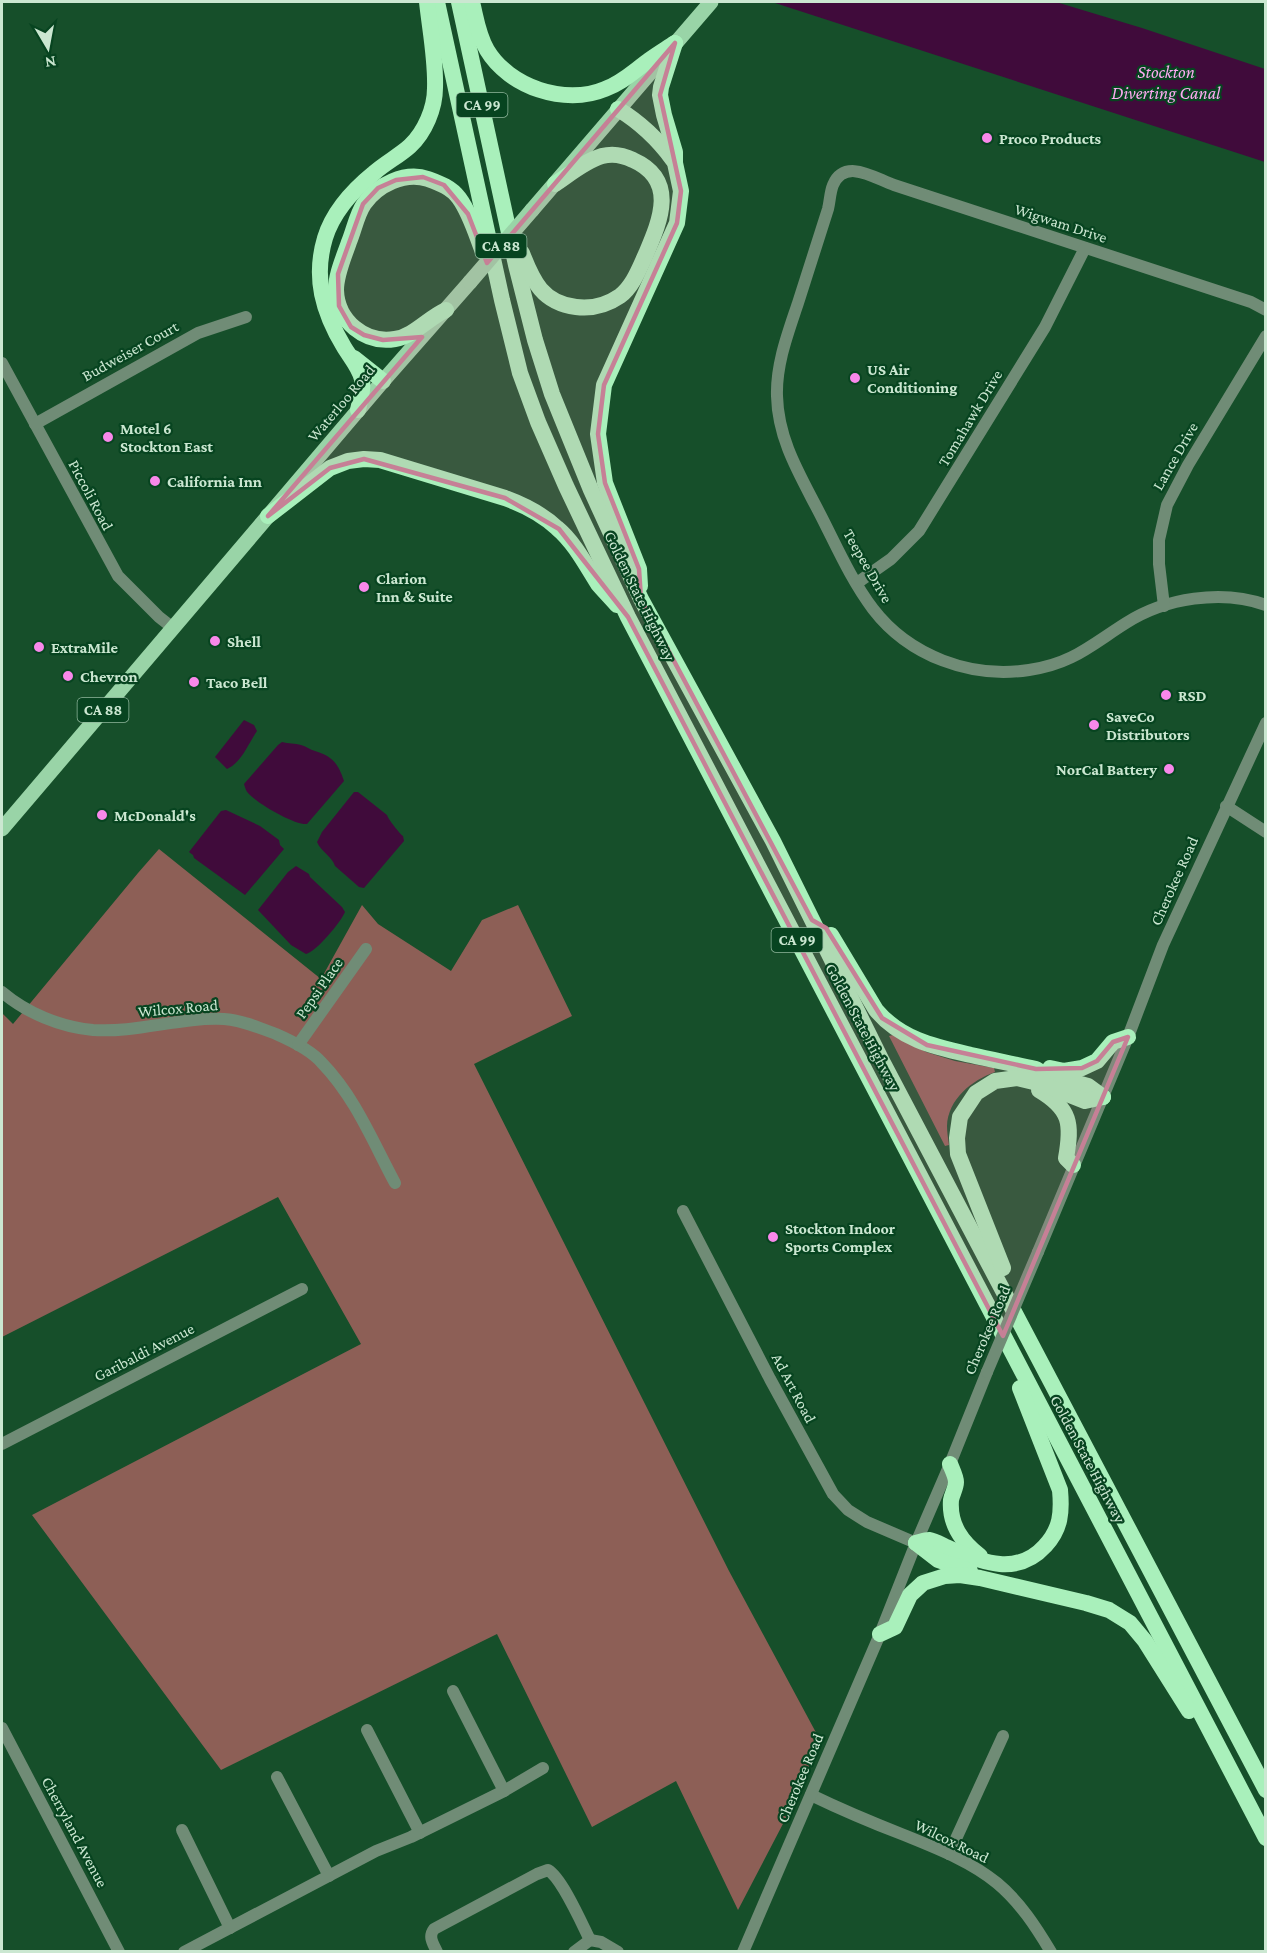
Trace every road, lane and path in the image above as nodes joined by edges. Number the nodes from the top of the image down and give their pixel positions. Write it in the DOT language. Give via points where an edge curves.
graph roads {
  1 [pos="427,2"];
  2 [pos="437,2"];
  3 [pos="459,2"];
  4 [pos="472,2"];
  5 [pos="711,2"];
  6 [pos="675,43"];
  7 [pos="618,109"];
  8 [pos="675,163"];
  9 [pos="846,172"];
  10 [pos="555,184"];
  11 [pos="505,209"];
  12 [pos="1085,248"];
  13 [pos="502,300"];
  14 [pos="446,310"];
  15 [pos="1266,310"];
  16 [pos="246,316"];
  17 [pos="1266,336"];
  18 [pos="347,351"];
  19 [pos="2,363"];
  20 [pos="383,381"];
  21 [pos="358,410"];
  22 [pos="34,424"];
  23 [pos="267,516"];
  24 [pos="857,583"];
  25 [pos="641,599"];
  26 [pos="1266,605"];
  27 [pos="1164,606"];
  28 [pos="628,617"];
  29 [pos="173,628"];
  30 [pos="1266,723"];
  31 [pos="1226,806"];
  32 [pos="2,829"];
  33 [pos="1266,832"];
  34 [pos="812,920"];
  35 [pos="366,949"];
  36 [pos="2,992"];
  37 [pos="1128,1038"];
  38 [pos="298,1046"];
  39 [pos="1034,1076"];
  40 [pos="1103,1097"];
  41 [pos="1073,1165"];
  42 [pos="395,1183"];
  43 [pos="683,1211"];
  44 [pos="302,1289"];
  45 [pos="1014,1309"];
  46 [pos="1015,1358"];
  47 [pos="2,1444"];
  48 [pos="950,1464"];
  49 [pos="916,1543"];
  50 [pos="987,1562"];
  51 [pos="980,1578"];
  52 [pos="880,1634"];
  53 [pos="453,1691"];
  54 [pos="1203,1717"];
  55 [pos="2,1728"];
  56 [pos="367,1730"];
  57 [pos="1002,1736"];
  58 [pos="543,1768"];
  59 [pos="277,1777"];
  60 [pos="1266,1790"];
  61 [pos="504,1791"];
  62 [pos="811,1795"];
  63 [pos="182,1830"];
  64 [pos="420,1833"];
  65 [pos="1266,1838"];
  66 [pos="949,1854"];
  67 [pos="329,1876"];
  68 [pos="230,1928"];
  69 [pos="590,1940"];
  70 [pos="119,1952"];
  71 [pos="184,1952"];
  72 [pos="437,1952"];
  73 [pos="574,1952"];
  74 [pos="618,1952"];
  75 [pos="743,1952"];
  76 [pos="1051,1952"];
  1 -- 18 [label="highway" via="435,89 430,114 410,146 375,172 341,206 326,237 320,264 321,284 326,311"];
  2 -- 13 [label="highway, Golden State Highway / CA 99"];
  3 -- 11 [label="highway, Golden State Highway / CA 99"];
  4 -- 6 [label="highway" via="482,41 499,66 518,80 551,93 574,96 604,90"];
  5 -- 6 [label="main road, Waterloo Road"];
  6 -- 7 [label="main road, Waterloo Road"];
  6 -- 8 [label="highway" via="660,95"];
  7 -- 8 [label="highway" via="643,125"];
  7 -- 10 [label="main road, Waterloo Road / CA 88"];
  8 -- 25 [label="highway" via="681,191 677,223 604,385 598,434 605,483 639,569"];
  9 -- 12 [label="street, Wigwam Drive" via="861,171"];
  9 -- 24 [label="street, Teepee Drive" via="833,185 781,355 777,394 786,447"];
  10 -- 11 [label="highway" via="589,162 616,154 636,161 658,184 662,204 659,225 634,280 609,303 573,307 543,293 532,279"];
  10 -- 14 [label="main road, Waterloo Road / CA 88, bridge"];
  11 -- 25 [label="highway, Golden State Highway / CA 99" via="524,297 552,394"];
  12 -- 15 [label="street, Wigwam Drive"];
  12 -- 24 [label="street, Tomahawk Drive" via="1050,318 920,531 891,559"];
  13 -- 14 [label="highway" via="458,197 444,185 423,177 396,180 378,188 363,204 338,274 336,290 344,316 351,327 383,340 411,333"];
  13 -- 28 [label="highway, Golden State Highway / CA 99" via="520,373 538,422"];
  14 -- 20 [label="main road, Waterloo Road / CA 88"];
  16 -- 22 [label="street, Budweiser Court" via="198,333"];
  17 -- 27 [label="street, Lance Drive" via="1167,505 1159,540"];
  18 -- 20 [label="highway"];
  18 -- 21 [label="highway" via="362,381"];
  19 -- 22 [label="street, Piccoli Road"];
  20 -- 21 [label="main road, Waterloo Road / CA 88"];
  21 -- 23 [label="main road, Waterloo Road / CA 88"];
  22 -- 29 [label="street, Piccoli Road" via="118,576"];
  23 -- 28 [label="highway" via="330,468 348,461 380,460 524,505 559,529 600,587"];
  23 -- 29 [label="main road, Waterloo Road / CA 88"];
  24 -- 27 [label="street, Teepee Drive" via="885,623 918,649 960,667 987,672 1030,670 1082,654 1136,617"];
  25 -- 34 [label="highway, Golden State Highway / CA 99"];
  26 -- 27 [label="street, Teepee Drive" via="1208,597"];
  28 -- 46 [label="highway, Golden State Highway / CA 99"];
  29 -- 32 [label="main road, Waterloo Road / CA 88"];
  30 -- 31 [label="street, Cherokee Road"];
  31 -- 33 [label="street"];
  31 -- 37 [label="street, Cherokee Road" via="1163,945"];
  34 -- 39 [label="highway" via="826,928 882,1018 902,1033 927,1045"];
  34 -- 45 [label="highway, Golden State Highway / CA 99"];
  35 -- 38 [label="street, Pepsi Place"];
  36 -- 38 [label="street, Wilcox Road" via="32,1012 72,1027 109,1030 225,1019 273,1033"];
  37 -- 39 [label="highway" via="1113,1042 1097,1061 1082,1068 1064,1071 1045,1067"];
  37 -- 40 [label="street, Cherokee Road"];
  38 -- 42 [label="street, Wilcox Road" via="320,1060 336,1078"];
  39 -- 40 [label="highway" via="1085,1101"];
  39 -- 41 [label="highway" via="1038,1089 1052,1098 1067,1118 1070,1134 1066,1158"];
  39 -- 45 [label="highway" via="995,1081 976,1094 960,1117 957,1138 958,1154 1007,1278"];
  40 -- 41 [label="street, Cherokee Road"];
  41 -- 48 [label="street, Cherokee Road, bridge"];
  43 -- 49 [label="street, Ad Art Road" via="833,1494 867,1522"];
  44 -- 47 [label="street, Garibaldi Avenue"];
  45 -- 60 [label="highway, Golden State Highway / CA 99"];
  46 -- 50 [label="highway" via="1017,1380 1060,1490 1060,1523 1053,1538 1025,1562"];
  46 -- 54 [label="highway, Golden State Highway / CA 99"];
  48 -- 49 [label="street, Cherokee Road"];
  48 -- 50 [label="highway" via="956,1481 951,1499 954,1526 962,1540"];
  49 -- 50 [label="highway" via="930,1540"];
  49 -- 51 [label="highway" via="938,1560"];
  49 -- 52 [label="street, Cherokee Road"];
  51 -- 52 [label="highway" via="945,1576 923,1583 910,1595 895,1628"];
  51 -- 54 [label="highway" via="1086,1603 1109,1610 1130,1623 1190,1712"];
  52 -- 62 [label="street, Cherokee Road"];
  53 -- 61 [label="street"];
  54 -- 65 [label="highway, Golden State Highway / CA 99"];
  55 -- 70 [label="street, Cherryland Avenue"];
  56 -- 64 [label="street"];
  57 -- 66 [label="street"];
  58 -- 61 [label="street"];
  59 -- 67 [label="street"];
  61 -- 64 [label="street"];
  62 -- 66 [label="street, Wilcox Road"];
  62 -- 75 [label="street, Cherokee Road"];
  63 -- 68 [label="street"];
  64 -- 67 [label="street"];
  66 -- 76 [label="street, Wilcox Road" via="996,1882 1012,1897"];
  67 -- 68 [label="street"];
  68 -- 71 [label="street"];
  69 -- 72 [label="street" via="559,1881 548,1870 434,1929 431,1938"];
  69 -- 73 [label="street"];
  69 -- 74 [label="street"];
}
